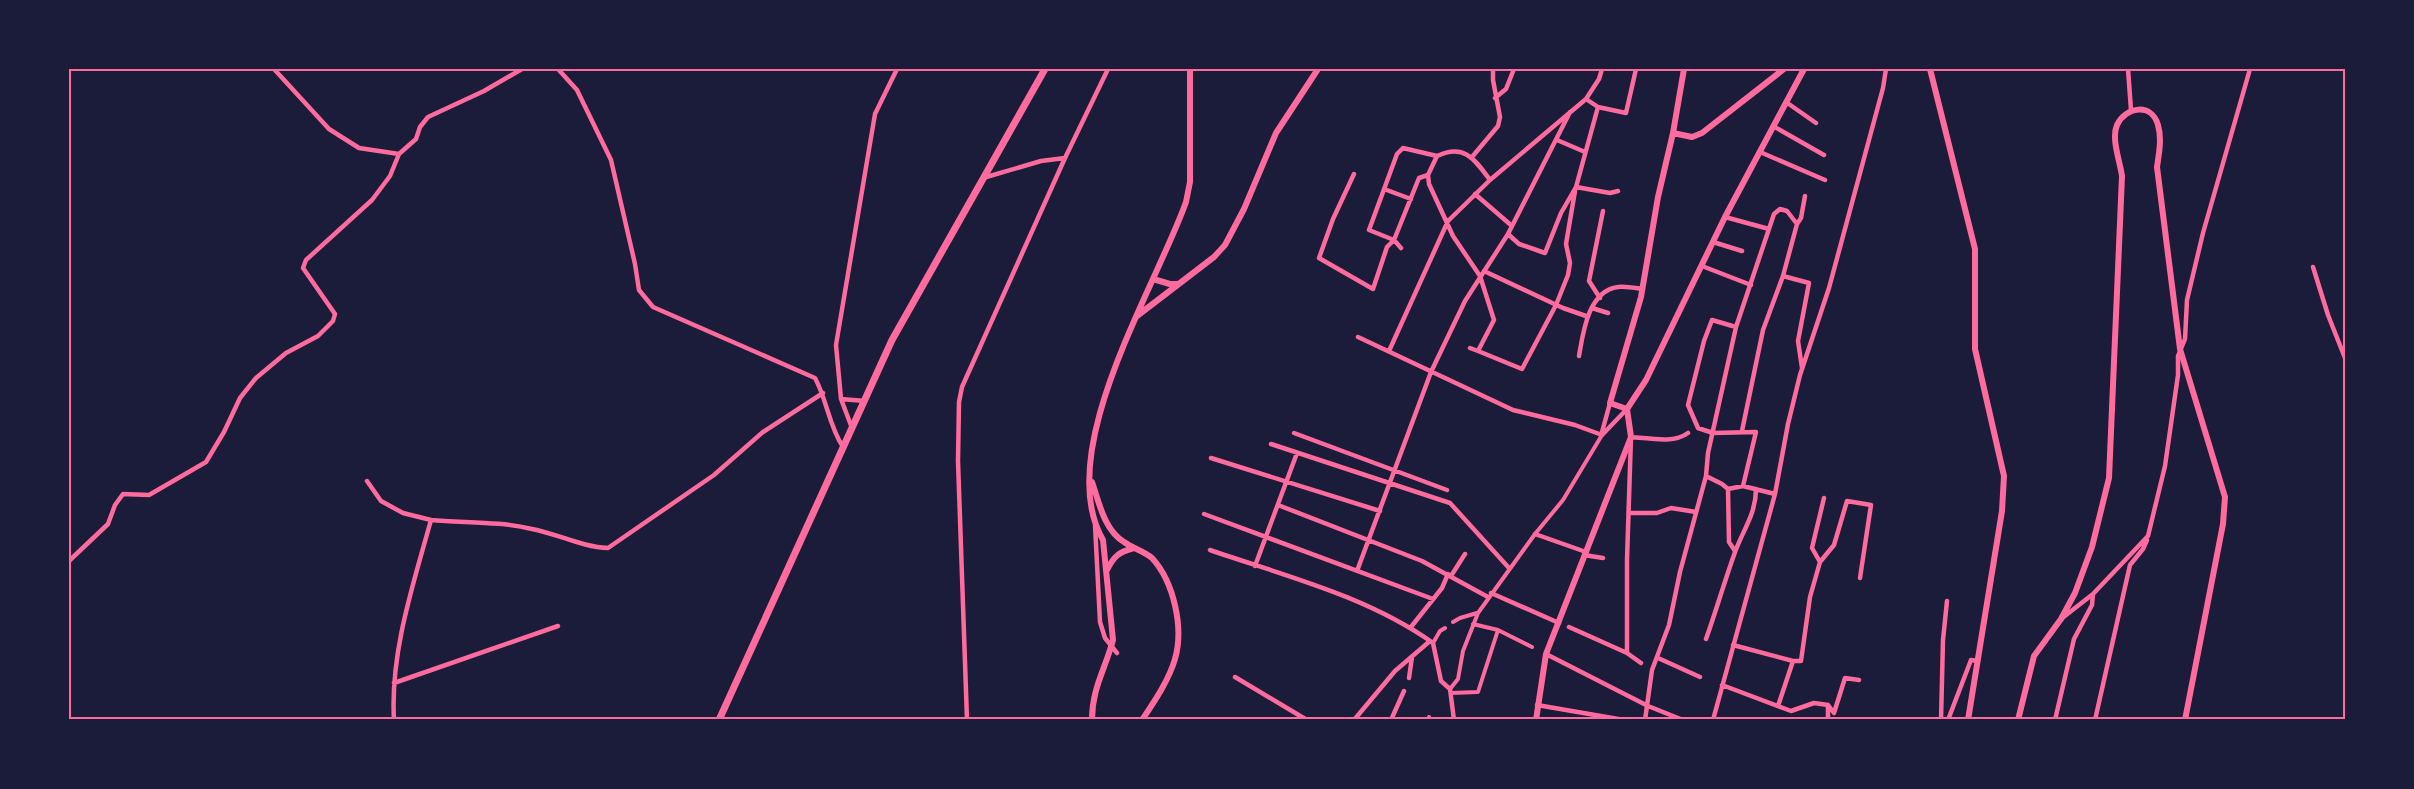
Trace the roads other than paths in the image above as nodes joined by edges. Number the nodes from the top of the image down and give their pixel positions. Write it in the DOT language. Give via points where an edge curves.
graph roads {
  1 [pos="274,69"];
  2 [pos="522,69"];
  3 [pos="558,69"];
  4 [pos="897,69"];
  5 [pos="1045,69"];
  6 [pos="1108,69"];
  7 [pos="1190,69"];
  8 [pos="1318,69"];
  9 [pos="1493,69"];
  10 [pos="1514,69"];
  11 [pos="1602,69"];
  12 [pos="1636,69"];
  13 [pos="1684,69"];
  14 [pos="1784,69"];
  15 [pos="1804,69"];
  16 [pos="1886,69"];
  17 [pos="1930,69"];
  18 [pos="2128,69"];
  19 [pos="2250,69"];
  20 [pos="1495,98"];
  21 [pos="1586,99"];
  22 [pos="1786,102"];
  23 [pos="1598,107"];
  24 [pos="2131,110"];
  25 [pos="1570,112"];
  26 [pos="1816,123"];
  27 [pos="1773,126"];
  28 [pos="1673,133"];
  29 [pos="1557,140"];
  30 [pos="1760,152"];
  31 [pos="1584,153"];
  32 [pos="399,154"];
  33 [pos="1824,155"];
  34 [pos="1437,156"];
  35 [pos="1472,157"];
  36 [pos="1065,158"];
  37 [pos="1354,174"];
  38 [pos="1428,175"];
  39 [pos="983,178"];
  40 [pos="1490,180"];
  41 [pos="1825,180"];
  42 [pos="1384,189"];
  43 [pos="1576,189"];
  44 [pos="1618,191"];
  45 [pos="1475,194"];
  46 [pos="1805,196"];
  47 [pos="1411,199"];
  48 [pos="1603,211"];
  49 [pos="1725,218"];
  50 [pos="1448,222"];
  51 [pos="1797,224"];
  52 [pos="1512,226"];
  53 [pos="1769,229"];
  54 [pos="1508,234"];
  55 [pos="1394,240"];
  56 [pos="1713,242"];
  57 [pos="1401,248"];
  58 [pos="1742,250"];
  59 [pos="1702,266"];
  60 [pos="2313,267"];
  61 [pos="1484,271"];
  62 [pos="1480,276"];
  63 [pos="1783,276"];
  64 [pos="1153,279"];
  65 [pos="1178,284"];
  66 [pos="1751,285"];
  67 [pos="1642,289"];
  68 [pos="1600,298"];
  69 [pos="1557,305"];
  70 [pos="1592,308"];
  71 [pos="1608,313"];
  72 [pos="1136,316"];
  73 [pos="1586,316"];
  74 [pos="1736,327"];
  75 [pos="1358,337"];
  76 [pos="1470,348"];
  77 [pos="2180,349"];
  78 [pos="1389,351"];
  79 [pos="1478,351"];
  80 [pos="1579,356"];
  81 [pos="2345,358"];
  82 [pos="1802,370"];
  83 [pos="1431,372"];
  84 [pos="823,393"];
  85 [pos="841,399"];
  86 [pos="865,400"];
  87 [pos="1610,403"];
  88 [pos="1627,409"];
  89 [pos="852,428"];
  90 [pos="1742,431"];
  91 [pos="1294,433"];
  92 [pos="1688,433"];
  93 [pos="1713,433"];
  94 [pos="1602,435"];
  95 [pos="1631,437"];
  96 [pos="1271,444"];
  97 [pos="843,447"];
  98 [pos="1297,453"];
  99 [pos="1211,458"];
  100 [pos="1395,469"];
  101 [pos="1090,474"];
  102 [pos="1706,476"];
  103 [pos="367,481"];
  104 [pos="1286,482"];
  105 [pos="1390,482"];
  106 [pos="1743,486"];
  107 [pos="1730,489"];
  108 [pos="1756,489"];
  109 [pos="1448,490"];
  110 [pos="1775,494"];
  111 [pos="1824,498"];
  112 [pos="1278,505"];
  113 [pos="1380,511"];
  114 [pos="1696,512"];
  115 [pos="1629,513"];
  116 [pos="1204,514"];
  117 [pos="431,520"];
  118 [pos="1095,525"];
  119 [pos="1535,534"];
  120 [pos="2148,536"];
  121 [pos="1266,537"];
  122 [pos="1369,538"];
  123 [pos="1135,548"];
  124 [pos="1210,550"];
  125 [pos="1735,551"];
  126 [pos="1465,554"];
  127 [pos="1585,554"];
  128 [pos="1603,558"];
  129 [pos="69,561"];
  130 [pos="1820,562"];
  131 [pos="1255,566"];
  132 [pos="1509,568"];
  133 [pos="1357,571"];
  134 [pos="1106,572"];
  135 [pos="1449,575"];
  136 [pos="1860,578"];
  137 [pos="2093,594"];
  138 [pos="1490,595"];
  139 [pos="1433,600"];
  140 [pos="1947,601"];
  141 [pos="1478,613"];
  142 [pos="2061,619"];
  143 [pos="1453,622"];
  144 [pos="1559,623"];
  145 [pos="1473,624"];
  146 [pos="558,626"];
  147 [pos="1411,627"];
  148 [pos="1569,627"];
  149 [pos="1445,628"];
  150 [pos="1498,630"];
  151 [pos="1706,639"];
  152 [pos="1431,642"];
  153 [pos="1733,645"];
  154 [pos="1532,646"];
  155 [pos="1539,650"];
  156 [pos="1117,653"];
  157 [pos="1627,653"];
  158 [pos="1546,654"];
  159 [pos="1412,656"];
  160 [pos="1658,658"];
  161 [pos="1978,660"];
  162 [pos="1793,661"];
  163 [pos="1641,663"];
  164 [pos="1235,677"];
  165 [pos="1700,677"];
  166 [pos="1409,678"];
  167 [pos="1859,680"];
  168 [pos="394,683"];
  169 [pos="1722,685"];
  170 [pos="1450,691"];
  171 [pos="1404,692"];
  172 [pos="1537,705"];
  173 [pos="1828,705"];
  174 [pos="1648,706"];
  175 [pos="1778,706"];
  176 [pos="394,720"];
  177 [pos="719,720"];
  178 [pos="967,720"];
  179 [pos="1092,720"];
  180 [pos="1142,720"];
  181 [pos="1307,720"];
  182 [pos="1354,720"];
  183 [pos="1391,720"];
  184 [pos="1454,720"];
  185 [pos="1536,720"];
  186 [pos="1624,720"];
  187 [pos="1646,720"];
  188 [pos="1683,720"];
  189 [pos="1713,720"];
  190 [pos="1828,720"];
  191 [pos="1941,720"];
  192 [pos="1948,720"];
  193 [pos="1968,720"];
  194 [pos="2018,720"];
  195 [pos="2055,720"];
  196 [pos="2095,720"];
  197 [pos="2185,720"];
  1 -- 32 [label="street" via="329,129 359,148"];
  2 -- 32 [label="street" via="428,117 416,139"];
  3 -- 84 [label="street" via="577,90 611,160 639,290 652,307 815,378"];
  4 -- 85 [label="street" via="876,114 862,187 836,345"];
  5 -- 39 [label="main road"];
  6 -- 36 [label="street"];
  7 -- 64 [label="street" via="1190,182 1179,221"];
  8 -- 65 [label="street" via="1276,133 1235,229 1214,257"];
  9 -- 20 [label="street"];
  10 -- 20 [label="street" via="1506,88"];
  11 -- 21 [label="street"];
  12 -- 23 [label="street" via="1626,113"];
  13 -- 28 [label="street"];
  14 -- 28 [label="street" via="1702,132 1692,137"];
  15 -- 22 [label="street"];
  16 -- 82 [label="street" via="1829,288"];
  17 -- 161 [label="street" via="1975,249 1975,349 2004,476"];
  18 -- 24 [label="street"];
  19 -- 77 [label="street" via="2203,233"];
  20 -- 35 [label="street" via="1498,126"];
  21 -- 23 [label="street"];
  21 -- 25 [label="street"];
  22 -- 26 [label="street"];
  22 -- 27 [label="street"];
  23 -- 31 [label="street"];
  24 -- 77 [label="street" via="2152,114 2161,137 2157,167"];
  24 -- 142 [label="street" via="2117,126 2116,139 2122,176 2109,478 2092,547"];
  25 -- 29 [label="street"];
  25 -- 40 [label="street"];
  27 -- 30 [label="street"];
  27 -- 33 [label="street"];
  28 -- 67 [label="street"];
  29 -- 31 [label="street"];
  29 -- 52 [label="street"];
  30 -- 41 [label="street"];
  30 -- 49 [label="street"];
  31 -- 43 [label="street"];
  32 -- 129 [label="street" via="390,176 372,200 306,260 303,268 335,314 333,321 318,336 286,353 256,378 240,398 206,462 149,495 123,494 108,524"];
  34 -- 35 [label="street" via="1450,151"];
  34 -- 38 [label="street"];
  34 -- 42 [label="street" via="1403,148"];
  35 -- 40 [label="street"];
  36 -- 39 [label="street"];
  36 -- 178 [label="street" via="962,387 959,402"];
  37 -- 55 [label="street" via="1319,258 1372,289"];
  38 -- 47 [label="street" via="1419,178"];
  38 -- 50 [label="street"];
  39 -- 86 [label="main road" via="892,340"];
  40 -- 45 [label="street"];
  42 -- 47 [label="street"];
  42 -- 55 [label="street" via="1369,230"];
  43 -- 44 [label="street"];
  43 -- 54 [label="street" via="1561,213 1545,253 1519,244"];
  43 -- 69 [label="street" via="1566,244 1570,263"];
  45 -- 50 [label="street"];
  45 -- 52 [label="street"];
  46 -- 51 [label="street"];
  47 -- 55 [label="street"];
  48 -- 68 [label="street" via="1589,281"];
  49 -- 53 [label="street"];
  49 -- 56 [label="street"];
  50 -- 62 [label="street"];
  50 -- 78 [label="street"];
  51 -- 53 [label="street" via="1787,211 1780,209"];
  51 -- 63 [label="street"];
  52 -- 54 [label="street"];
  53 -- 66 [label="street"];
  54 -- 61 [label="street"];
  55 -- 57 [label="street"];
  56 -- 58 [label="street"];
  56 -- 59 [label="street"];
  59 -- 66 [label="street"];
  59 -- 88 [label="street" via="1646,380"];
  60 -- 81 [label="street"];
  61 -- 62 [label="street"];
  61 -- 69 [label="street"];
  62 -- 79 [label="street" via="1494,320"];
  62 -- 83 [label="street"];
  63 -- 82 [label="street" via="1809,283 1798,341"];
  63 -- 90 [label="street" via="1763,330"];
  64 -- 65 [label="street"];
  64 -- 72 [label="street"];
  65 -- 72 [label="street"];
  66 -- 74 [label="street"];
  67 -- 68 [label="street" via="1618,287"];
  67 -- 87 [label="street"];
  68 -- 70 [label="street"];
  69 -- 73 [label="street"];
  69 -- 79 [label="street" via="1522,369"];
  70 -- 71 [label="street"];
  70 -- 73 [label="street"];
  72 -- 101 [label="street" via="1106,392"];
  73 -- 80 [label="street"];
  74 -- 93 [label="street"];
  74 -- 93 [label="street" via="1712,320 1688,405 1698,428"];
  75 -- 78 [label="street"];
  76 -- 79 [label="street"];
  77 -- 120 [label="street" via="2165,466"];
  77 -- 197 [label="street" via="2225,497"];
  78 -- 83 [label="street"];
  82 -- 110 [label="street"];
  83 -- 94 [label="street" via="1513,410"];
  83 -- 100 [label="street"];
  84 -- 97 [label="street" via="835,435"];
  84 -- 117 [label="street" via="763,432 714,475 608,548 507,524"];
  85 -- 86 [label="street"];
  85 -- 89 [label="street"];
  86 -- 89 [label="main road"];
  87 -- 88 [label="street"];
  87 -- 94 [label="street"];
  88 -- 94 [label="street"];
  88 -- 95 [label="street"];
  89 -- 97 [label="main road"];
  90 -- 93 [label="street"];
  90 -- 106 [label="street" via="1756,432"];
  91 -- 100 [label="street"];
  92 -- 95 [label="street" via="1669,439"];
  93 -- 102 [label="street"];
  94 -- 119 [label="street" via="1563,500"];
  95 -- 115 [label="street"];
  95 -- 127 [label="street"];
  96 -- 98 [label="street"];
  97 -- 177 [label="main road"];
  98 -- 104 [label="street"];
  98 -- 105 [label="street"];
  99 -- 104 [label="street"];
  100 -- 105 [label="street"];
  100 -- 109 [label="street"];
  101 -- 118 [label="street"];
  101 -- 123 [label="street" via="1114,535"];
  102 -- 107 [label="street"];
  102 -- 114 [label="street"];
  103 -- 117 [label="street" via="381,501 403,513"];
  104 -- 112 [label="street"];
  104 -- 113 [label="street"];
  105 -- 113 [label="street"];
  105 -- 132 [label="street" via="1450,503"];
  106 -- 107 [label="street"];
  106 -- 108 [label="street"];
  107 -- 125 [label="street" via="1728,542"];
  108 -- 110 [label="street"];
  108 -- 125 [label="street" via="1756,504"];
  110 -- 153 [label="street"];
  111 -- 130 [label="street" via="1812,548"];
  112 -- 121 [label="street"];
  112 -- 122 [label="street"];
  113 -- 122 [label="street"];
  114 -- 115 [label="street" via="1671,508 1657,513"];
  114 -- 160 [label="street"];
  115 -- 157 [label="street"];
  116 -- 121 [label="street"];
  117 -- 168 [label="street" via="408,604"];
  118 -- 134 [label="street" via="1103,540"];
  118 -- 156 [label="street" via="1100,622 1105,638"];
  119 -- 127 [label="street"];
  119 -- 132 [label="street"];
  120 -- 137 [label="street"];
  120 -- 196 [label="street" via="2130,566"];
  121 -- 131 [label="street"];
  121 -- 133 [label="street"];
  122 -- 133 [label="street"];
  122 -- 135 [label="street"];
  123 -- 134 [label="street" via="1120,552"];
  123 -- 180 [label="street" via="1150,556 1160,568 1169,587 1178,627 1175,659"];
  124 -- 131 [label="street"];
  125 -- 151 [label="street"];
  126 -- 135 [label="street"];
  127 -- 128 [label="street"];
  127 -- 144 [label="street"];
  130 -- 136 [label="street" via="1834,546 1847,501 1871,505"];
  130 -- 162 [label="street" via="1810,597 1801,661"];
  131 -- 147 [label="street" via="1347,597"];
  132 -- 138 [label="street"];
  133 -- 139 [label="street"];
  134 -- 179 [label="street" via="1113,640 1097,681"];
  135 -- 138 [label="street"];
  135 -- 139 [label="street"];
  137 -- 142 [label="street"];
  137 -- 195 [label="street" via="2092,605 2074,639"];
  138 -- 141 [label="street"];
  138 -- 144 [label="street"];
  139 -- 147 [label="street"];
  140 -- 191 [label="street"];
  141 -- 143 [label="street"];
  141 -- 145 [label="street"];
  142 -- 194 [label="street" via="2034,656"];
  144 -- 158 [label="street"];
  145 -- 150 [label="street"];
  145 -- 170 [label="street" via="1458,679"];
  146 -- 168 [label="street"];
  147 -- 152 [label="street"];
  148 -- 157 [label="street"];
  149 -- 152 [label="street"];
  150 -- 154 [label="street"];
  150 -- 170 [label="street" via="1478,692"];
  152 -- 159 [label="street"];
  152 -- 170 [label="street" via="1441,681"];
  153 -- 162 [label="street"];
  153 -- 169 [label="street"];
  155 -- 158 [label="street"];
  157 -- 163 [label="street"];
  158 -- 172 [label="street"];
  158 -- 174 [label="street"];
  159 -- 166 [label="street"];
  159 -- 182 [label="street"];
  160 -- 165 [label="street"];
  160 -- 174 [label="street" via="1652,670"];
  161 -- 192 [label="street" via="1971,660"];
  161 -- 193 [label="street"];
  162 -- 175 [label="street"];
  164 -- 181 [label="street"];
  167 -- 173 [label="street" via="1845,678 1834,713"];
  168 -- 176 [label="street"];
  169 -- 175 [label="street"];
  169 -- 189 [label="street"];
  170 -- 184 [label="street"];
  171 -- 183 [label="street"];
  172 -- 185 [label="street"];
  172 -- 186 [label="street"];
  173 -- 175 [label="street" via="1814,703 1791,711"];
  173 -- 190 [label="street"];
  174 -- 187 [label="street"];
  174 -- 188 [label="street"];
}
